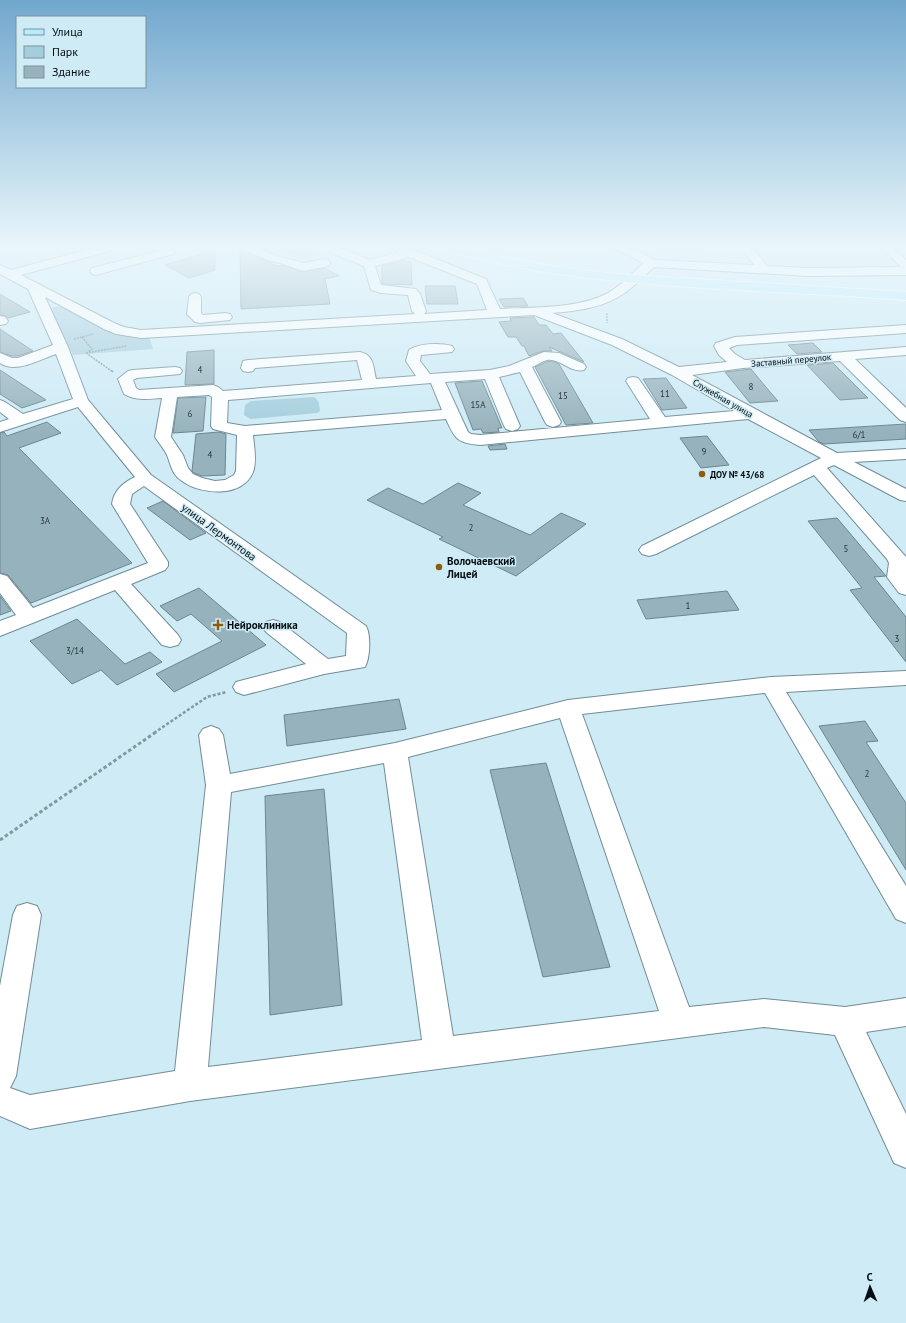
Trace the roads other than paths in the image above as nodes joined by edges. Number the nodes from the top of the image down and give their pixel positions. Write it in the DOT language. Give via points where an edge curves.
graph roads {
  1 [pos="43,309"];
  2 [pos="77,309"];
  3 [pos="194,309"];
  4 [pos="362,309"];
  5 [pos="494,309"];
  6 [pos="550,309"];
  7 [pos="419,311"];
  8 [pos="534,311"];
  9 [pos="496,313"];
  10 [pos="333,314"];
  11 [pos="464,315"];
  12 [pos="292,325"];
  13 [pos="906,329"];
  14 [pos="60,345"];
  15 [pos="447,349"];
  16 [pos="903,354"];
  17 [pos="842,355"];
  18 [pos="0,357"];
  19 [pos="278,362"];
  20 [pos="743,364"];
  21 [pos="521,366"];
  22 [pos="579,367"];
  23 [pos="248,368"];
  24 [pos="174,371"];
  25 [pos="677,372"];
  26 [pos="490,374"];
  27 [pos="431,379"];
  28 [pos="633,381"];
  29 [pos="370,384"];
  30 [pos="281,392"];
  31 [pos="170,393"];
  32 [pos="220,396"];
  33 [pos="81,401"];
  34 [pos="0,404"];
  35 [pos="452,414"];
  36 [pos="751,414"];
  37 [pos="906,417"];
  38 [pos="21,420"];
  39 [pos="553,422"];
  40 [pos="661,423"];
  41 [pos="512,426"];
  42 [pos="0,427"];
  43 [pos="245,431"];
  44 [pos="906,454"];
  45 [pos="834,458"];
  46 [pos="817,468"];
  47 [pos="145,479"];
  48 [pos="906,496"];
  49 [pos="649,550"];
  50 [pos="0,580"];
  51 [pos="118,582"];
  52 [pos="906,589"];
  53 [pos="29,617"];
  54 [pos="273,627"];
  55 [pos="0,629"];
  56 [pos="170,640"];
  57 [pos="324,667"];
  58 [pos="906,678"];
  59 [pos="771,685"];
  60 [pos="244,687"];
  61 [pos="568,708"];
  62 [pos="211,735"];
  63 [pos="396,752"];
  64 [pos="219,785"];
  65 [pos="906,911"];
  66 [pos="27,915"];
  67 [pos="906,1012"];
  68 [pos="845,1021"];
  69 [pos="679,1023"];
  70 [pos="440,1053"];
  71 [pos="0,1076"];
  72 [pos="190,1085"];
  73 [pos="0,1100"];
  74 [pos="906,1151"];
  1 -- 14 [label="street, улица Лермонтова"];
  2 -- 12 [label="street" via="121,331 140,334"];
  3 -- 10 [label="street" via="194,314 200,319"];
  4 -- 10 [label="street"];
  5 -- 9 [label="street"];
  6 -- 8 [label="street"];
  7 -- 10 [label="street"];
  7 -- 11 [label="street" via="439,310"];
  8 -- 9 [label="street"];
  8 -- 25 [label="street, Служебная улица" via="617,342"];
  9 -- 11 [label="street"];
  10 -- 12 [label="street"];
  11 -- 12 [label="street"];
  13 -- 20 [label="street" via="735,341 721,346 731,358"];
  14 -- 18 [label="street" via="20,362 9,363"];
  14 -- 33 [label="street, улица Лермонтова"];
  15 -- 27 [label="street" via="418,350 414,353 413,362"];
  16 -- 17 [label="street, Заставный переулок"];
  17 -- 20 [label="street, Заставный переулок"];
  17 -- 37 [label="street"];
  19 -- 23 [label="street" via="248,364"];
  19 -- 29 [label="street" via="360,356 364,358"];
  19 -- 30 [label="street"];
  20 -- 25 [label="street, Заставный переулок"];
  21 -- 22 [label="street" via="544,356 554,356"];
  21 -- 26 [label="street"];
  21 -- 39 [label="street" via="527,370"];
  24 -- 31 [label="street" via="133,374 125,379 129,391 137,395"];
  25 -- 36 [label="street, Служебная улица"];
  26 -- 27 [label="street"];
  26 -- 41 [label="street"];
  27 -- 29 [label="street"];
  27 -- 35 [label="street"];
  28 -- 40 [label="street"];
  29 -- 30 [label="street"];
  30 -- 32 [label="street"];
  31 -- 32 [label="street" via="213,390"];
  31 -- 43 [label="street" via="164,437 182,472 190,481 220,487 242,479 245,471"];
  32 -- 43 [label="street" via="219,426"];
  33 -- 38 [label="street"];
  33 -- 47 [label="street, улица Лермонтова"];
  34 -- 38 [label="street"];
  35 -- 40 [label="street" via="461,434 467,439 480,440"];
  35 -- 43 [label="street"];
  36 -- 40 [label="street"];
  36 -- 45 [label="street, Служебная улица"];
  38 -- 42 [label="street"];
  44 -- 45 [label="street"];
  45 -- 46 [label="street"];
  45 -- 48 [label="street, Служебная улица"];
  46 -- 49 [label="street"];
  46 -- 52 [label="street" via="896,557 899,563 896,577"];
  47 -- 51 [label="street" via="124,491 121,504 159,564 156,568"];
  47 -- 57 [label="street, улица Лермонтова" via="358,631 357,662"];
  50 -- 53 [label="street"];
  51 -- 53 [label="street"];
  51 -- 56 [label="street"];
  53 -- 55 [label="street"];
  54 -- 57 [label="street"];
  57 -- 60 [label="street, улица Лермонтова"];
  58 -- 59 [label="street"];
  59 -- 61 [label="street"];
  59 -- 65 [label="street"];
  61 -- 63 [label="street"];
  61 -- 69 [label="street"];
  62 -- 64 [label="street"];
  63 -- 64 [label="street"];
  63 -- 70 [label="street"];
  64 -- 72 [label="street"];
  66 -- 71 [label="street"];
  67 -- 68 [label="street"];
  68 -- 69 [label="street" via="764,1013"];
  68 -- 74 [label="street"];
  69 -- 70 [label="street"];
  70 -- 72 [label="street"];
  72 -- 73 [label="street" via="30,1112"];
}
